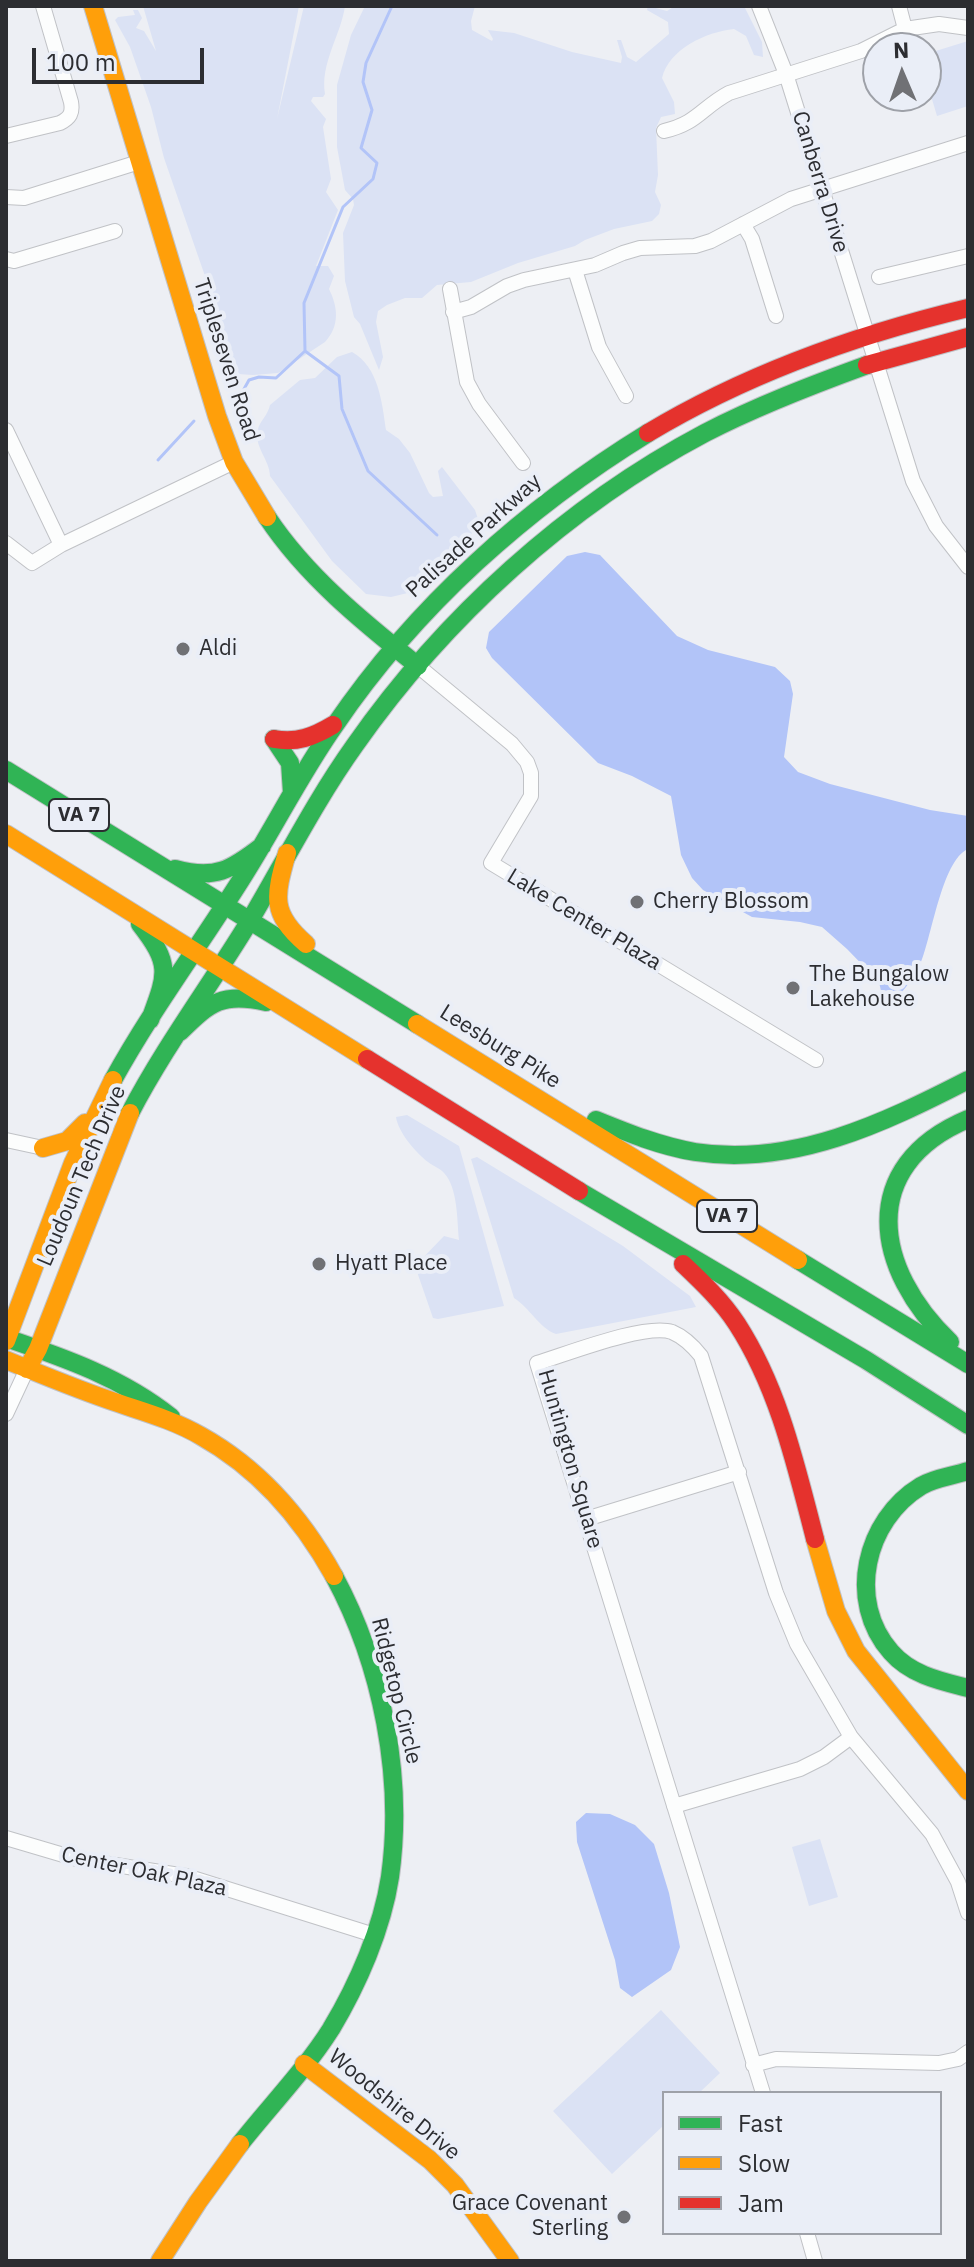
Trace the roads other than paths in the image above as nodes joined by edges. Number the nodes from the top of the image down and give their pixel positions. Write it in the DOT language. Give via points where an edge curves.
graph roads {
  1 [pos="43,6"];
  2 [pos="93,6"];
  3 [pos="759,6"];
  4 [pos="899,6"];
  5 [pos="966,23"];
  6 [pos="905,29"];
  7 [pos="786,74"];
  8 [pos="664,131"];
  9 [pos="6,136"];
  10 [pos="968,143"];
  11 [pos="139,162"];
  12 [pos="822,189"];
  13 [pos="6,197"];
  14 [pos="743,224"];
  15 [pos="115,231"];
  16 [pos="968,256"];
  17 [pos="6,259"];
  18 [pos="575,270"];
  19 [pos="879,277"];
  20 [pos="450,289"];
  21 [pos="968,308"];
  22 [pos="453,312"];
  23 [pos="776,316"];
  24 [pos="868,334"];
  25 [pos="968,337"];
  26 [pos="875,361"];
  27 [pos="626,396"];
  28 [pos="6,430"];
  29 [pos="234,462"];
  30 [pos="523,463"];
  31 [pos="6,543"];
  32 [pos="61,545"];
  33 [pos="968,567"];
  34 [pos="394,647"];
  35 [pos="418,666"];
  36 [pos="336,722"];
  37 [pos="6,770"];
  38 [pos="292,794"];
  39 [pos="6,834"];
  40 [pos="262,846"];
  41 [pos="287,853"];
  42 [pos="153,861"];
  43 [pos="224,906"];
  44 [pos="128,908"];
  45 [pos="248,922"];
  46 [pos="195,950"];
  47 [pos="220,967"];
  48 [pos="376,997"];
  49 [pos="285,1008"];
  50 [pos="150,1020"];
  51 [pos="180,1032"];
  52 [pos="816,1060"];
  53 [pos="487,1067"];
  54 [pos="968,1080"];
  55 [pos="100,1104"];
  56 [pos="968,1119"];
  57 [pos="6,1140"];
  58 [pos="43,1148"];
  59 [pos="62,1193"];
  60 [pos="623,1218"];
  61 [pos="6,1339"];
  62 [pos="38,1349"];
  63 [pos="968,1357"];
  64 [pos="6,1360"];
  65 [pos="968,1364"];
  66 [pos="27,1369"];
  67 [pos="6,1414"];
  68 [pos="180,1425"];
  69 [pos="968,1425"];
  70 [pos="968,1471"];
  71 [pos="739,1472"];
  72 [pos="586,1519"];
  73 [pos="968,1688"];
  74 [pos="851,1737"];
  75 [pos="968,1791"];
  76 [pos="674,1806"];
  77 [pos="6,1838"];
  78 [pos="968,1913"];
  79 [pos="374,1935"];
  80 [pos="968,2052"];
  81 [pos="304,2064"];
  82 [pos="753,2065"];
  83 [pos="762,2091"];
  84 [pos="808,2235"];
  85 [pos="160,2261"];
  86 [pos="510,2261"];
  87 [pos="815,2261"];
  1 -- 9 [label="street" via="72,112 60,123"];
  2 -- 11 [label="main road, Tripleseven Road"];
  3 -- 7 [label="street, Canberra Drive"];
  4 -- 6 [label="street"];
  5 -- 6 [label="street"];
  6 -- 7 [label="street" via="861,51"];
  7 -- 8 [label="street" via="718,98 690,123"];
  7 -- 12 [label="street, Canberra Drive"];
  10 -- 12 [label="street"];
  11 -- 13 [label="street" via="24,198"];
  11 -- 29 [label="main road, Tripleseven Road"];
  12 -- 14 [label="street" via="776,205"];
  12 -- 24 [label="street, Canberra Drive"];
  14 -- 18 [label="street" via="703,243 640,248"];
  14 -- 23 [label="street"];
  15 -- 17 [label="street"];
  16 -- 19 [label="street"];
  18 -- 22 [label="street" via="524,280"];
  18 -- 27 [label="street" via="599,347"];
  20 -- 22 [label="street"];
  21 -- 24 [label="main road, Palisade Parkway"];
  22 -- 30 [label="street" via="467,382"];
  24 -- 26 [label="street, Canberra Drive"];
  24 -- 34 [label="main road, Palisade Parkway" via="747,381 656,428 563,489 511,530"];
  25 -- 26 [label="main road"];
  26 -- 33 [label="street, Canberra Drive" via="913,481 936,526"];
  26 -- 35 [label="main road" via="764,403 625,480 537,547"];
  28 -- 32 [label="street"];
  29 -- 32 [label="street"];
  29 -- 34 [label="main road, Tripleseven Road" via="301,563"];
  31 -- 32 [label="street" via="32,563"];
  34 -- 35 [label="main road, Tripleseven Road"];
  34 -- 36 [label="main road, Palisade Parkway"];
  35 -- 41 [label="main road" via="356,743"];
  35 -- 52 [label="street, Lake Center Plaza" via="527,762 531,796 491,863"];
  36 -- 38 [label="main road, Palisade Parkway"];
  36 -- 38 [label="main road" via="306,741 274,739 291,762"];
  37 -- 42 [label="main road, Leesburg Pike / VA 7"];
  38 -- 40 [label="main road, Palisade Parkway"];
  39 -- 44 [label="main road, VA 7"];
  40 -- 42 [label="main road" via="226,872 207,876"];
  40 -- 43 [label="main road, Palisade Parkway"];
  41 -- 45 [label="main road"];
  41 -- 48 [label="main road" via="276,891 282,923"];
  42 -- 43 [label="main road, Leesburg Pike / VA 7"];
  43 -- 45 [label="main road, Leesburg Pike / VA 7"];
  43 -- 46 [label="main road, Palisade Parkway"];
  44 -- 46 [label="main road, VA 7"];
  44 -- 50 [label="main road" via="165,961"];
  45 -- 47 [label="main road"];
  45 -- 48 [label="main road, Leesburg Pike / VA 7"];
  46 -- 47 [label="main road, VA 7"];
  46 -- 50 [label="main road, Loudoun Tech Drive"];
  47 -- 49 [label="main road, VA 7"];
  47 -- 51 [label="main road, Loudoun Tech Drive"];
  48 -- 53 [label="main road, Leesburg Pike / VA 7"];
  49 -- 51 [label="main road" via="250,997 223,996"];
  49 -- 60 [label="main road, VA 7"];
  50 -- 55 [label="main road, Loudoun Tech Drive"];
  51 -- 62 [label="main road, Loudoun Tech Drive" via="132,1109"];
  53 -- 54 [label="main road" via="641,1139 723,1154 785,1152 844,1138"];
  53 -- 65 [label="main road, Leesburg Pike / VA 7"];
  55 -- 58 [label="main road" via="68,1142"];
  55 -- 59 [label="main road, Loudoun Tech Drive"];
  56 -- 63 [label="main road" via="938,1133 913,1155 895,1186 888,1223 890,1249 904,1283 927,1319"];
  57 -- 58 [label="street"];
  58 -- 59 [label="main road" via="58,1167"];
  59 -- 61 [label="main road, Loudoun Tech Drive"];
  60 -- 69 [label="main road, VA 7"];
  60 -- 75 [label="main road" via="687,1267 743,1335 783,1420 828,1595 842,1630"];
  61 -- 62 [label="main road, Ridgetop Circle"];
  62 -- 66 [label="main road, Loudoun Tech Drive"];
  62 -- 68 [label="main road, Ridgetop Circle" via="149,1398"];
  64 -- 66 [label="main road, Ridgetop Circle"];
  66 -- 67 [label="street"];
  66 -- 68 [label="main road, Ridgetop Circle"];
  68 -- 79 [label="main road, Ridgetop Circle" via="224,1451 285,1502 317,1545 356,1621 384,1727 394,1793 390,1876"];
  70 -- 73 [label="main road" via="921,1484 891,1508 872,1540 864,1577 875,1626 896,1657 927,1678"];
  71 -- 72 [label="street"];
  71 -- 72 [label="street, Huntington Square" via="701,1356 671,1332 648,1330 537,1363"];
  71 -- 74 [label="street, Huntington Square" via="797,1644"];
  72 -- 76 [label="street, Huntington Square"];
  74 -- 76 [label="street" via="800,1769"];
  74 -- 78 [label="street, Huntington Square" via="932,1834"];
  76 -- 82 [label="street, Huntington Square"];
  77 -- 79 [label="street, Center Oak Plaza" via="77,1859 186,1876"];
  79 -- 81 [label="main road, Ridgetop Circle" via="336,2020"];
  80 -- 82 [label="street" via="939,2063 776,2059"];
  81 -- 85 [label="main road, Ridgetop Circle" via="188,2213"];
  81 -- 86 [label="main road, Woodshire Drive" via="430,2160 455,2185"];
  82 -- 83 [label="street, Huntington Square"];
  84 -- 87 [label="street"];
}
